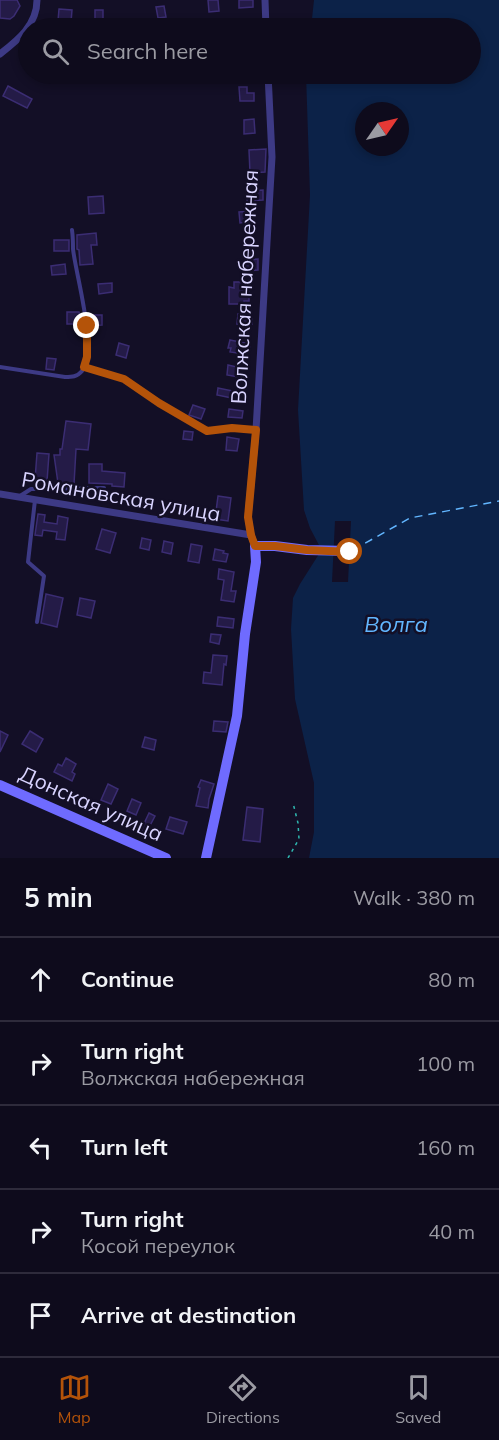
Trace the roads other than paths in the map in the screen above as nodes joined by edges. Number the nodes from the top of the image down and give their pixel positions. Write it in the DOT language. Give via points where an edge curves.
graph roads {
  1 [pos="37,0"];
  2 [pos="264,0"];
  3 [pos="35,18"];
  4 [pos="265,18"];
  5 [pos="18,39"];
  6 [pos="0,54"];
  7 [pos="268,84"];
  8 [pos="72,230"];
  9 [pos="0,367"];
  10 [pos="104,488"];
  11 [pos="0,494"];
  12 [pos="20,496"];
  13 [pos="37,499"];
  14 [pos="253,541"];
  15 [pos="350,552"];
  16 [pos="37,622"];
  17 [pos="0,785"];
  18 [pos="166,858"];
  19 [pos="206,858"];
  1 -- 3 [label="street"];
  2 -- 4 [label="street"];
  5 -- 6 [label="street"];
  7 -- 14 [label="street, Волжская набережная" via="272,157 248,517"];
  8 -- 9 [label="lane" via="87,326 84,367 80,374 65,377"];
  10 -- 12 [label="lane" via="31,489"];
  11 -- 12 [label="street, Романовская улица"];
  12 -- 13 [label="street, Романовская улица"];
  13 -- 14 [label="street, Романовская улица" via="237,534"];
  13 -- 16 [label="lane" via="28,562 44,576"];
  14 -- 15 [label="street"];
  14 -- 19 [label="street, Волжская набережная" via="256,562 237,716"];
  17 -- 18 [label="street, Донская улица"];
}
